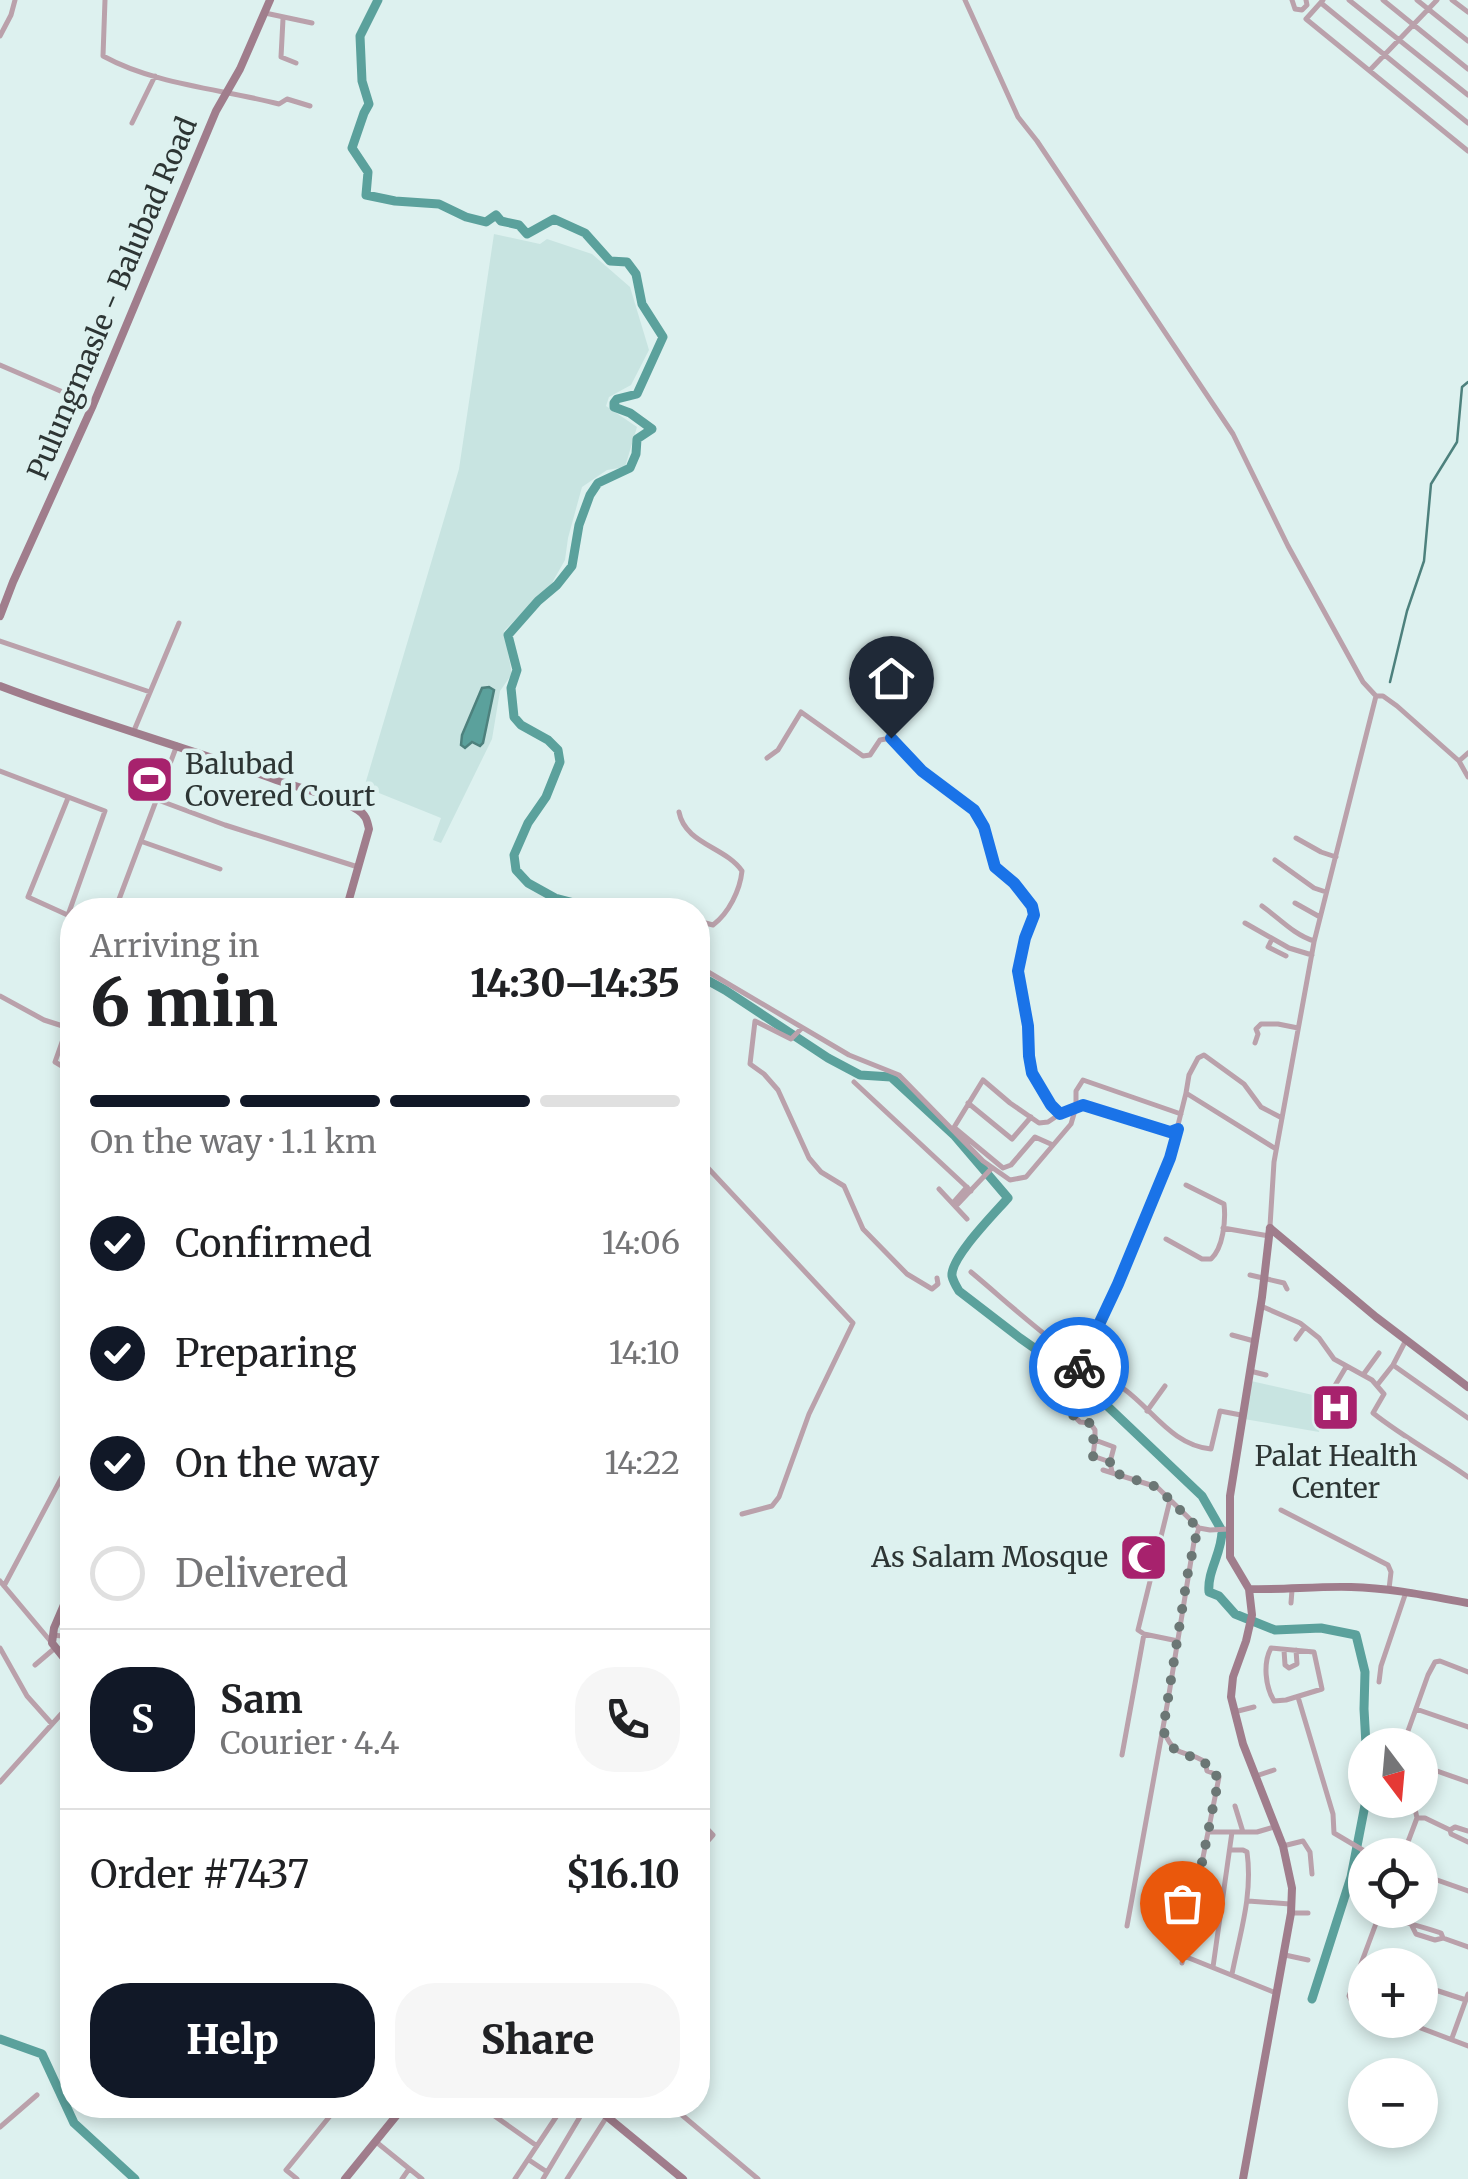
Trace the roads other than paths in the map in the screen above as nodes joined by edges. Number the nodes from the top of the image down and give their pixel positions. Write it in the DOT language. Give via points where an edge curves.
graph roads {
  1 [pos="14,0"];
  2 [pos="104,0"];
  3 [pos="270,0"];
  4 [pos="965,0"];
  5 [pos="1292,0"];
  6 [pos="1306,0"];
  7 [pos="1349,0"];
  8 [pos="1383,0"];
  9 [pos="1417,0"];
  10 [pos="1437,0"];
  11 [pos="1452,0"];
  12 [pos="1322,1"];
  13 [pos="1428,9"];
  14 [pos="1468,12"];
  15 [pos="264,13"];
  16 [pos="283,19"];
  17 [pos="312,24"];
  18 [pos="1414,24"];
  19 [pos="0,36"];
  20 [pos="1399,40"];
  21 [pos="1468,41"];
  22 [pos="1384,55"];
  23 [pos="296,63"];
  24 [pos="1468,68"];
  25 [pos="1370,71"];
  26 [pos="155,76"];
  27 [pos="226,92"];
  28 [pos="1468,95"];
  29 [pos="310,106"];
  30 [pos="132,123"];
  31 [pos="1468,123"];
  32 [pos="1468,151"];
  33 [pos="0,365"];
  34 [pos="93,405"];
  35 [pos="0,616"];
  36 [pos="180,622"];
  37 [pos="0,641"];
  38 [pos="0,686"];
  39 [pos="150,692"];
  40 [pos="1376,696"];
  41 [pos="133,732"];
  42 [pos="177,745"];
  43 [pos="1468,753"];
  44 [pos="767,758"];
  45 [pos="1459,762"];
  46 [pos="0,771"];
  47 [pos="1468,777"];
  48 [pos="68,798"];
  49 [pos="158,800"];
  50 [pos="679,812"];
  51 [pos="1296,838"];
  52 [pos="143,842"];
  53 [pos="1336,857"];
  54 [pos="1275,860"];
  55 [pos="358,867"];
  56 [pos="220,869"];
  57 [pos="1326,892"];
  58 [pos="76,898"];
  59 [pos="121,898"];
  60 [pos="349,898"];
  61 [pos="1295,903"];
  62 [pos="1262,906"];
  63 [pos="60,911"];
  64 [pos="1320,916"];
  65 [pos="1246,923"];
  66 [pos="710,925"];
  67 [pos="1272,939"];
  68 [pos="1314,941"];
  69 [pos="1289,948"];
  70 [pos="1312,956"];
  71 [pos="710,974"];
  72 [pos="0,996"];
  73 [pos="60,1025"];
  74 [pos="1298,1028"];
  75 [pos="798,1032"];
  76 [pos="1255,1043"];
  77 [pos="854,1082"];
  78 [pos="1186,1093"];
  79 [pos="968,1103"];
  80 [pos="1076,1106"];
  81 [pos="1060,1114"];
  82 [pos="1181,1114"];
  83 [pos="1031,1118"];
  84 [pos="1282,1118"];
  85 [pos="953,1129"];
  86 [pos="1178,1129"];
  87 [pos="1052,1146"];
  88 [pos="1276,1149"];
  89 [pos="710,1170"];
  90 [pos="990,1170"];
  91 [pos="1186,1185"];
  92 [pos="940,1189"];
  93 [pos="969,1189"];
  94 [pos="954,1204"];
  95 [pos="968,1219"];
  96 [pos="1223,1228"];
  97 [pos="1269,1232"];
  98 [pos="1166,1239"];
  99 [pos="972,1272"];
  100 [pos="1250,1274"];
  101 [pos="938,1278"];
  102 [pos="1264,1278"];
  103 [pos="1286,1289"];
  104 [pos="1260,1305"];
  105 [pos="1304,1328"];
  106 [pos="1232,1335"];
  107 [pos="1296,1339"];
  108 [pos="1406,1340"];
  109 [pos="1254,1341"];
  110 [pos="1379,1353"];
  111 [pos="1082,1361"];
  112 [pos="1393,1365"];
  113 [pos="1346,1366"];
  114 [pos="1250,1371"];
  115 [pos="1266,1375"];
  116 [pos="1362,1375"];
  117 [pos="1378,1385"];
  118 [pos="1165,1386"];
  119 [pos="1468,1387"];
  120 [pos="1327,1399"];
  121 [pos="1147,1411"];
  122 [pos="1242,1415"];
  123 [pos="1468,1418"];
  124 [pos="1095,1440"];
  125 [pos="1110,1462"];
  126 [pos="1103,1470"];
  127 [pos="1112,1472"];
  128 [pos="1468,1477"];
  129 [pos="60,1479"];
  130 [pos="1170,1500"];
  131 [pos="1280,1510"];
  132 [pos="742,1514"];
  133 [pos="1198,1528"];
  134 [pos="1223,1529"];
  135 [pos="2,1583"];
  136 [pos="1248,1588"];
  137 [pos="1389,1589"];
  138 [pos="1292,1590"];
  139 [pos="1406,1592"];
  140 [pos="1291,1602"];
  141 [pos="1468,1602"];
  142 [pos="60,1621"];
  143 [pos="1144,1634"];
  144 [pos="60,1640"];
  145 [pos="53,1642"];
  146 [pos="1178,1642"];
  147 [pos="0,1650"];
  148 [pos="1284,1650"];
  149 [pos="1296,1650"];
  150 [pos="60,1652"];
  151 [pos="36,1665"];
  152 [pos="1468,1672"];
  153 [pos="1378,1682"];
  154 [pos="1298,1697"];
  155 [pos="1254,1707"];
  156 [pos="1416,1709"];
  157 [pos="1234,1712"];
  158 [pos="60,1715"];
  159 [pos="52,1724"];
  160 [pos="1468,1727"];
  161 [pos="1409,1728"];
  162 [pos="1163,1730"];
  163 [pos="1122,1756"];
  164 [pos="1274,1770"];
  165 [pos="1438,1771"];
  166 [pos="1256,1776"];
  167 [pos="0,1782"];
  168 [pos="1468,1782"];
  169 [pos="1235,1806"];
  170 [pos="1417,1818"];
  171 [pos="1424,1818"];
  172 [pos="1276,1826"];
  173 [pos="1450,1830"];
  174 [pos="1208,1832"];
  175 [pos="1232,1832"];
  176 [pos="1242,1832"];
  177 [pos="1468,1832"];
  178 [pos="1409,1838"];
  179 [pos="1348,1841"];
  180 [pos="1468,1842"];
  181 [pos="1283,1846"];
  182 [pos="1230,1850"];
  183 [pos="1312,1874"];
  184 [pos="1438,1880"];
  185 [pos="1468,1891"];
  186 [pos="1248,1901"];
  187 [pos="1291,1908"];
  188 [pos="1308,1913"];
  189 [pos="1128,1926"];
  190 [pos="1413,1928"];
  191 [pos="1468,1947"];
  192 [pos="1284,1955"];
  193 [pos="1308,1960"];
  194 [pos="1213,1966"];
  195 [pos="1232,1974"];
  196 [pos="1438,1990"];
  197 [pos="1276,1993"];
  198 [pos="1467,1997"];
  199 [pos="1438,2034"];
  200 [pos="1452,2039"];
  201 [pos="1468,2046"];
  202 [pos="38,2095"];
  203 [pos="328,2118"];
  204 [pos="394,2118"];
  205 [pos="497,2118"];
  206 [pos="555,2118"];
  207 [pos="582,2118"];
  208 [pos="608,2118"];
  209 [pos="610,2118"];
  210 [pos="685,2118"];
  211 [pos="0,2127"];
  212 [pos="375,2142"];
  213 [pos="537,2146"];
  214 [pos="528,2159"];
  215 [pos="409,2169"];
  216 [pos="546,2177"];
  217 [pos="292,2178"];
  218 [pos="344,2179"];
  219 [pos="402,2179"];
  220 [pos="422,2179"];
  221 [pos="516,2179"];
  222 [pos="566,2179"];
  223 [pos="683,2179"];
  224 [pos="758,2179"];
  225 [pos="1244,2179"];
  1 -- 19 [label="street"];
  2 -- 26 [label="street" via="103,56"];
  3 -- 15 [label="street, Pulungmasle - Balubad Road"];
  4 -- 40 [label="street" via="1018,117 1233,434 1288,546"];
  5 -- 6 [label="street" via="1302,10"];
  7 -- 20 [label="street"];
  8 -- 18 [label="street"];
  9 -- 13 [label="street"];
  10 -- 13 [label="street"];
  11 -- 14 [label="street"];
  12 -- 22 [label="street"];
  12 -- 25 [label="street" via="1306,19"];
  13 -- 18 [label="street"];
  13 -- 21 [label="street"];
  15 -- 16 [label="street"];
  15 -- 27 [label="street, Pulungmasle - Balubad Road"];
  16 -- 17 [label="street"];
  16 -- 23 [label="street" via="281,58"];
  18 -- 20 [label="street"];
  18 -- 24 [label="street"];
  20 -- 22 [label="street"];
  20 -- 28 [label="street"];
  22 -- 25 [label="street"];
  22 -- 31 [label="street"];
  25 -- 32 [label="street"];
  26 -- 27 [label="street"];
  26 -- 30 [label="street"];
  27 -- 29 [label="street"];
  27 -- 34 [label="street, Pulungmasle - Balubad Road"];
  33 -- 34 [label="street"];
  34 -- 35 [label="street, Pulungmasle - Balubad Road"];
  36 -- 39 [label="street"];
  37 -- 39 [label="street"];
  38 -- 41 [label="street"];
  39 -- 41 [label="street"];
  40 -- 45 [label="street" via="1397,706"];
  40 -- 53 [label="street"];
  41 -- 42 [label="street"];
  42 -- 49 [label="street"];
  42 -- 55 [label="street" via="361,812 368,829"];
  43 -- 45 [label="street"];
  44 -- 81 [label="street" via="802,712 864,756 891,738 974,810 995,867 1034,911 1018,971 1032,1073"];
  45 -- 47 [label="street"];
  46 -- 48 [label="street"];
  48 -- 58 [label="street" via="105,811"];
  48 -- 63 [label="street" via="28,897"];
  49 -- 52 [label="street"];
  49 -- 55 [label="street"];
  50 -- 66 [label="street" via="695,836 742,870 735,895"];
  51 -- 53 [label="street"];
  52 -- 56 [label="street"];
  52 -- 59 [label="street"];
  53 -- 57 [label="street"];
  54 -- 57 [label="street"];
  55 -- 60 [label="street"];
  57 -- 64 [label="street"];
  61 -- 64 [label="street"];
  62 -- 68 [label="street"];
  64 -- 68 [label="street"];
  65 -- 67 [label="street"];
  67 -- 69 [label="street"];
  67 -- 69 [label="street" via="1268,947 1284,958"];
  68 -- 70 [label="street"];
  69 -- 70 [label="street"];
  70 -- 74 [label="street"];
  71 -- 75 [label="street"];
  72 -- 73 [label="street"];
  74 -- 76 [label="street" via="1260,1024"];
  74 -- 84 [label="street"];
  75 -- 85 [label="street" via="896,1072"];
  75 -- 101 [label="street" via="790,1039 756,1021 750,1064 778,1090 809,1158 844,1186 869,1235 914,1280 932,1289"];
  77 -- 93 [label="street"];
  78 -- 82 [label="street"];
  78 -- 84 [label="street" via="1204,1055"];
  78 -- 88 [label="street"];
  79 -- 83 [label="street" via="1012,1139"];
  79 -- 83 [label="street" via="983,1080"];
  79 -- 85 [label="street"];
  80 -- 81 [label="street"];
  80 -- 82 [label="street" via="1083,1080"];
  80 -- 86 [label="street"];
  80 -- 87 [label="street" via="1072,1124"];
  81 -- 83 [label="street" via="1044,1124"];
  82 -- 86 [label="street"];
  84 -- 88 [label="street"];
  85 -- 87 [label="street" via="1002,1168 1035,1137"];
  85 -- 90 [label="street"];
  86 -- 111 [label="street"];
  87 -- 90 [label="street" via="1020,1180"];
  88 -- 97 [label="street"];
  89 -- 132 [label="street" via="852,1323 779,1498"];
  90 -- 93 [label="street"];
  91 -- 96 [label="street" via="1224,1204"];
  92 -- 94 [label="street"];
  93 -- 94 [label="street"];
  94 -- 95 [label="street"];
  96 -- 97 [label="street"];
  96 -- 98 [label="street" via="1211,1260"];
  97 -- 102 [label="street"];
  97 -- 108 [label="street"];
  99 -- 111 [label="street"];
  100 -- 102 [label="street"];
  102 -- 103 [label="street"];
  102 -- 104 [label="street"];
  104 -- 105 [label="street"];
  104 -- 109 [label="street"];
  105 -- 107 [label="street"];
  105 -- 113 [label="street"];
  106 -- 109 [label="street"];
  108 -- 112 [label="street"];
  108 -- 119 [label="street"];
  109 -- 114 [label="street"];
  110 -- 116 [label="street"];
  111 -- 121 [label="street"];
  111 -- 124 [label="street" via="1065,1387 1067,1404 1080,1422 1090,1423"];
  112 -- 117 [label="street"];
  112 -- 123 [label="street"];
  113 -- 116 [label="street"];
  113 -- 120 [label="street"];
  114 -- 115 [label="street"];
  114 -- 122 [label="street"];
  116 -- 117 [label="street"];
  117 -- 128 [label="street" via="1384,1394 1373,1412"];
  118 -- 121 [label="street"];
  121 -- 122 [label="street" via="1172,1433 1208,1450 1220,1412"];
  122 -- 134 [label="street"];
  124 -- 125 [label="street" via="1092,1456"];
  124 -- 125 [label="street" via="1114,1446"];
  125 -- 127 [label="street"];
  126 -- 127 [label="street"];
  127 -- 130 [label="street" via="1154,1486"];
  129 -- 135 [label="street"];
  130 -- 133 [label="street"];
  130 -- 143 [label="street" via="1138,1630"];
  131 -- 137 [label="street" via="1388,1565"];
  133 -- 134 [label="street"];
  133 -- 146 [label="street"];
  134 -- 136 [label="street"];
  135 -- 145 [label="street"];
  136 -- 138 [label="street"];
  136 -- 157 [label="street" via="1251,1623 1232,1685"];
  137 -- 138 [label="street"];
  137 -- 139 [label="street"];
  138 -- 140 [label="street"];
  139 -- 141 [label="street"];
  139 -- 153 [label="street"];
  142 -- 145 [label="street"];
  143 -- 146 [label="street"];
  143 -- 163 [label="street"];
  144 -- 145 [label="street"];
  145 -- 150 [label="street"];
  145 -- 151 [label="street"];
  146 -- 162 [label="street"];
  147 -- 159 [label="street"];
  148 -- 149 [label="street"];
  148 -- 149 [label="street" via="1289,1668 1297,1664"];
  148 -- 154 [label="street" via="1268,1650 1269,1692 1278,1702"];
  149 -- 154 [label="street" via="1316,1654 1322,1686"];
  152 -- 156 [label="street" via="1435,1662"];
  154 -- 179 [label="street" via="1334,1833"];
  155 -- 157 [label="street"];
  156 -- 160 [label="street"];
  156 -- 161 [label="street"];
  157 -- 166 [label="street"];
  158 -- 159 [label="street"];
  159 -- 167 [label="street"];
  162 -- 174 [label="street" via="1169,1744 1218,1775"];
  162 -- 189 [label="street"];
  164 -- 166 [label="street"];
  165 -- 168 [label="street"];
  166 -- 172 [label="street"];
  169 -- 176 [label="street"];
  170 -- 178 [label="street"];
  171 -- 173 [label="street"];
  172 -- 176 [label="street"];
  172 -- 181 [label="street"];
  173 -- 177 [label="street"];
  173 -- 180 [label="street"];
  174 -- 175 [label="street"];
  174 -- 194 [label="street" via="1183,1960"];
  175 -- 176 [label="street"];
  175 -- 182 [label="street"];
  181 -- 183 [label="street" via="1303,1841"];
  181 -- 187 [label="street"];
  182 -- 186 [label="street" via="1247,1852"];
  182 -- 194 [label="street"];
  184 -- 185 [label="street"];
  186 -- 187 [label="street"];
  186 -- 195 [label="street"];
  187 -- 188 [label="street"];
  187 -- 192 [label="street"];
  190 -- 191 [label="street"];
  192 -- 193 [label="street"];
  192 -- 197 [label="street"];
  194 -- 195 [label="street"];
  195 -- 197 [label="street"];
  196 -- 198 [label="street"];
  197 -- 225 [label="street"];
  198 -- 200 [label="street"];
  199 -- 200 [label="street"];
  200 -- 201 [label="street"];
  202 -- 211 [label="street"];
  203 -- 217 [label="street" via="286,2170"];
  204 -- 212 [label="street"];
  205 -- 213 [label="street"];
  206 -- 213 [label="street"];
  207 -- 216 [label="street"];
  208 -- 222 [label="street"];
  209 -- 223 [label="street"];
  210 -- 224 [label="street"];
  212 -- 215 [label="street"];
  212 -- 218 [label="street"];
  213 -- 214 [label="street"];
  214 -- 216 [label="street"];
  214 -- 221 [label="street"];
  215 -- 219 [label="street"];
  215 -- 220 [label="street"];
}
